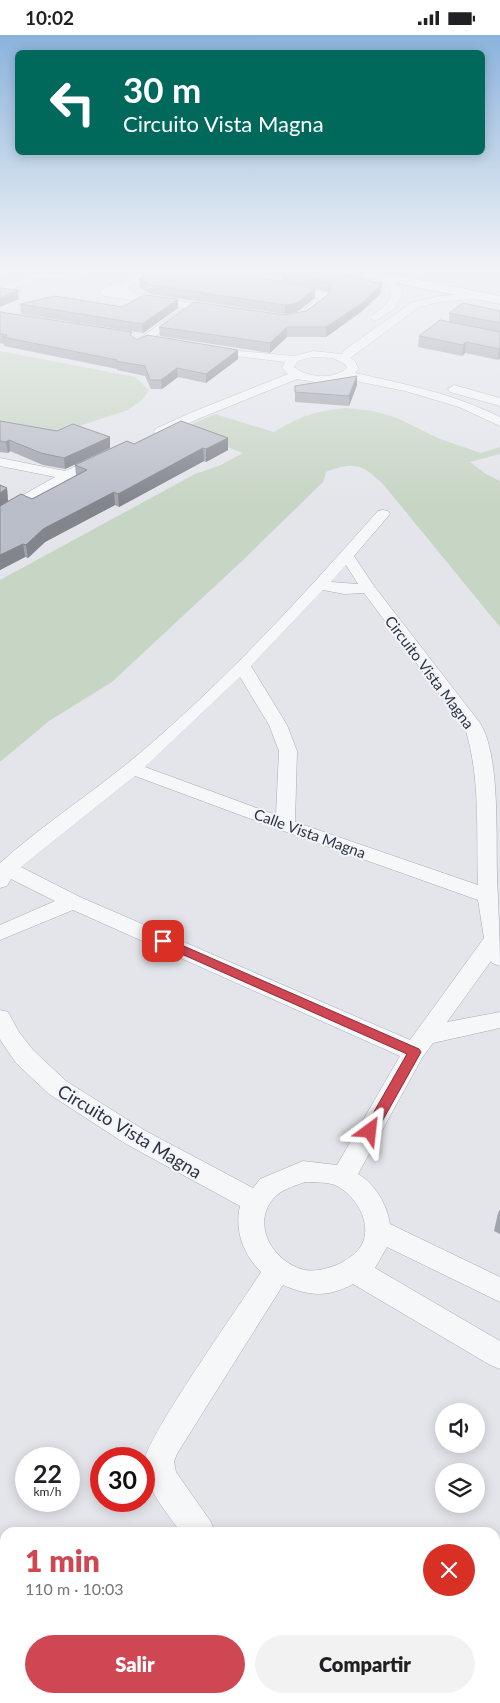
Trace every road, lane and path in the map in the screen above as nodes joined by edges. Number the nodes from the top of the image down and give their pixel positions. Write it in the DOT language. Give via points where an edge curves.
graph roads {
  1 [pos="140,348"];
  2 [pos="197,348"];
  3 [pos="331,348"];
  4 [pos="354,348"];
  5 [pos="151,351"];
  6 [pos="321,354"];
  7 [pos="206,360"];
  8 [pos="348,362"];
  9 [pos="293,367"];
  10 [pos="345,375"];
  11 [pos="500,402"];
  12 [pos="500,422"];
  13 [pos="148,437"];
  14 [pos="112,454"];
  15 [pos="0,462"];
  16 [pos="67,475"];
  17 [pos="0,514"];
  18 [pos="383,514"];
  19 [pos="347,556"];
  20 [pos="321,585"];
  21 [pos="368,588"];
  22 [pos="242,666"];
  23 [pos="132,768"];
  24 [pos="285,825"];
  25 [pos="4,875"];
  26 [pos="488,896"];
  27 [pos="73,902"];
  28 [pos="0,933"];
  29 [pos="498,949"];
  30 [pos="0,1019"];
  31 [pos="500,1020"];
  32 [pos="421,1043"];
  33 [pos="343,1177"];
  34 [pos="256,1201"];
  35 [pos="379,1231"];
  36 [pos="277,1271"];
  37 [pos="354,1271"];
  38 [pos="500,1290"];
  39 [pos="500,1356"];
  40 [pos="196,1527"];
  1 -- 5 [label="street"];
  2 -- 9 [label="street"];
  3 -- 6 [label="street"];
  4 -- 8 [label="street" via="350,351"];
  6 -- 8 [label="street"];
  6 -- 9 [label="street" via="306,355"];
  7 -- 9 [label="street" via="243,366"];
  8 -- 10 [label="street" via="353,369"];
  8 -- 11 [label="street"];
  9 -- 10 [label="street" via="321,379"];
  9 -- 13 [label="street"];
  10 -- 12 [label="street" via="443,399"];
  14 -- 16 [label="street"];
  15 -- 16 [label="street"];
  16 -- 17 [label="street"];
  18 -- 19 [label="street"];
  19 -- 20 [label="street"];
  19 -- 21 [label="street, Circuito Vista Magna"];
  20 -- 21 [label="street" via="344,589"];
  20 -- 22 [label="street"];
  21 -- 26 [label="street, Circuito Vista Magna" via="474,727 485,771"];
  22 -- 23 [label="street"];
  22 -- 24 [label="street" via="278,725 288,751"];
  23 -- 24 [label="street, Calle Vista Magna"];
  23 -- 25 [label="street" via="18,857"];
  24 -- 26 [label="street, Calle Vista Magna"];
  25 -- 27 [label="street"];
  26 -- 29 [label="street, Circuito Vista Magna"];
  27 -- 28 [label="street"];
  27 -- 32 [label="street"];
  29 -- 32 [label="street, Circuito Vista Magna"];
  30 -- 34 [label="street, Circuito Vista Magna" via="21,1054 90,1111 192,1170"];
  31 -- 32 [label="street"];
  32 -- 33 [label="street, Circuito Vista Magna"];
  33 -- 34 [label="street" via="303,1171 284,1176 267,1187"];
  33 -- 35 [label="street" via="369,1199"];
  34 -- 36 [label="street" via="250,1220 252,1239 261,1257"];
  35 -- 37 [label="street" via="368,1260"];
  35 -- 38 [label="street"];
  36 -- 37 [label="street" via="296,1280 316,1283 337,1280"];
  36 -- 40 [label="street" via="158,1461 162,1478"];
  37 -- 39 [label="street"];
}
